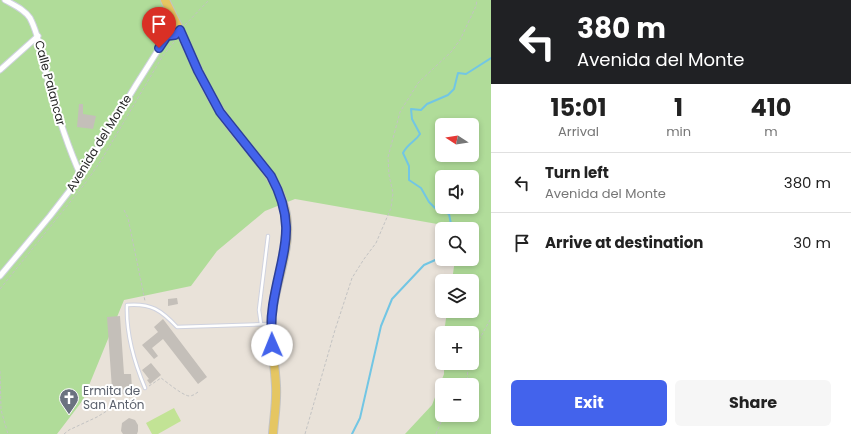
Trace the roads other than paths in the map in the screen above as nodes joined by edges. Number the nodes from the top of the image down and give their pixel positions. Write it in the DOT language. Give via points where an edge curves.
graph roads {
  1 [pos="5,0"];
  2 [pos="165,0"];
  3 [pos="171,0"];
  4 [pos="180,30"];
  5 [pos="38,36"];
  6 [pos="0,70"];
  7 [pos="81,176"];
  8 [pos="268,236"];
  9 [pos="0,276"];
  10 [pos="261,324"];
  11 [pos="271,324"];
  12 [pos="145,388"];
  13 [pos="273,434"];
  1 -- 5 [label="street, Calle Palancar" via="25,12"];
  2 -- 4 [label="main road"];
  3 -- 4 [label="main road"];
  4 -- 7 [label="street, Avenida del Monte" via="175,35 167,36"];
  4 -- 11 [label="main road" via="220,112 271,176 284,204 287,236"];
  5 -- 6 [label="street"];
  5 -- 7 [label="street, Calle Palancar" via="59,121"];
  7 -- 9 [label="street, Avenida del Monte"];
  8 -- 10 [label="lane" via="259,310"];
  10 -- 11 [label="lane"];
  10 -- 12 [label="lane" via="177,326 162,312 137,304 127,304 126,317 136,365"];
  11 -- 13 [label="main road" via="276,385"];
}
